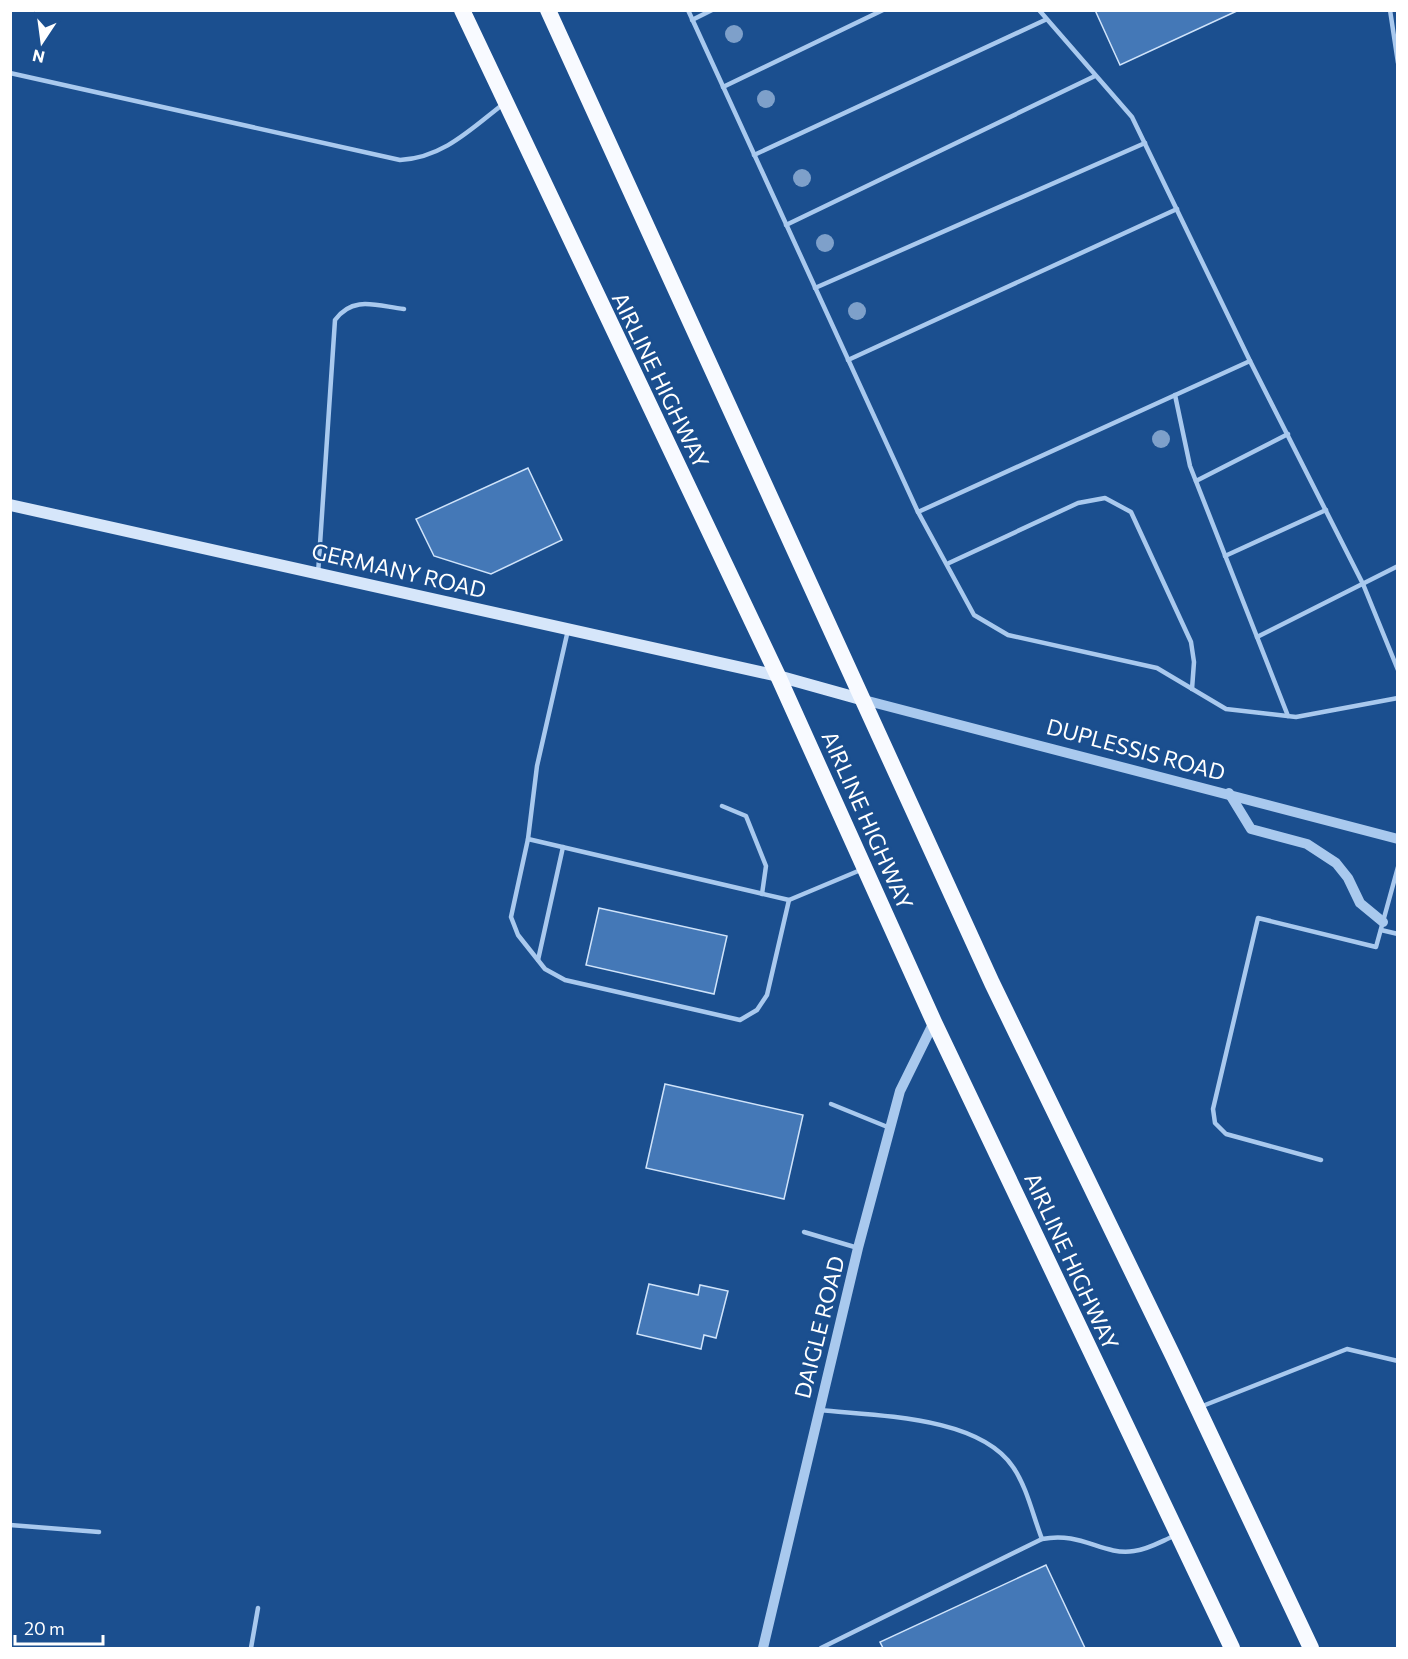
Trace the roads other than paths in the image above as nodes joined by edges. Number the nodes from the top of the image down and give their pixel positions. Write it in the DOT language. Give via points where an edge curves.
graph roads {
  1 [pos="462,10"];
  2 [pos="548,10"];
  3 [pos="688,10"];
  4 [pos="712,10"];
  5 [pos="884,10"];
  6 [pos="1039,10"];
  7 [pos="1390,10"];
  8 [pos="692,20"];
  9 [pos="1046,20"];
  10 [pos="1398,63"];
  11 [pos="10,73"];
  12 [pos="1095,76"];
  13 [pos="723,87"];
  14 [pos="504,104"];
  15 [pos="1145,143"];
  16 [pos="754,155"];
  17 [pos="1177,209"];
  18 [pos="786,225"];
  19 [pos="815,288"];
  20 [pos="404,309"];
  21 [pos="848,360"];
  22 [pos="1250,361"];
  23 [pos="1175,395"];
  24 [pos="1287,435"];
  25 [pos="1196,480"];
  26 [pos="10,505"];
  27 [pos="1326,510"];
  28 [pos="918,512"];
  29 [pos="1225,556"];
  30 [pos="949,563"];
  31 [pos="1398,566"];
  32 [pos="318,573"];
  33 [pos="1363,584"];
  34 [pos="568,630"];
  35 [pos="1257,637"];
  36 [pos="1397,669"];
  37 [pos="777,676"];
  38 [pos="1192,689"];
  39 [pos="1398,698"];
  40 [pos="864,700"];
  41 [pos="1288,716"];
  42 [pos="1229,793"];
  43 [pos="722,806"];
  44 [pos="528,839"];
  45 [pos="1398,839"];
  46 [pos="563,847"];
  47 [pos="1398,867"];
  48 [pos="864,868"];
  49 [pos="762,894"];
  50 [pos="789,900"];
  51 [pos="1382,926"];
  52 [pos="1398,934"];
  53 [pos="538,960"];
  54 [pos="934,1022"];
  55 [pos="831,1104"];
  56 [pos="890,1128"];
  57 [pos="1321,1160"];
  58 [pos="804,1232"];
  59 [pos="858,1248"];
  60 [pos="1398,1361"];
  61 [pos="1197,1407"];
  62 [pos="819,1410"];
  63 [pos="10,1525"];
  64 [pos="99,1532"];
  65 [pos="1177,1535"];
  66 [pos="1042,1539"];
  67 [pos="258,1608"];
  68 [pos="251,1648"];
  69 [pos="763,1648"];
  70 [pos="821,1648"];
  71 [pos="1232,1648"];
  72 [pos="1311,1648"];
  1 -- 14 [label="highway, AIRLINE HIGHWAY"];
  2 -- 40 [label="highway, AIRLINE HIGHWAY"];
  3 -- 8 [label="lane"];
  4 -- 8 [label="lane"];
  5 -- 13 [label="lane"];
  6 -- 9 [label="lane"];
  7 -- 10 [label="lane"];
  8 -- 13 [label="lane"];
  9 -- 12 [label="lane"];
  9 -- 16 [label="lane"];
  11 -- 14 [label="lane" via="400,160 420,159 438,152"];
  12 -- 15 [label="lane" via="1132,117"];
  12 -- 18 [label="lane"];
  13 -- 16 [label="lane"];
  14 -- 37 [label="highway, AIRLINE HIGHWAY"];
  15 -- 17 [label="lane"];
  15 -- 19 [label="lane"];
  16 -- 18 [label="lane"];
  17 -- 21 [label="lane"];
  17 -- 22 [label="lane"];
  18 -- 19 [label="lane"];
  19 -- 21 [label="lane"];
  20 -- 32 [label="lane" via="354,303 343,308 335,320"];
  21 -- 28 [label="lane"];
  22 -- 23 [label="lane"];
  22 -- 24 [label="lane"];
  23 -- 25 [label="lane"];
  23 -- 28 [label="lane"];
  24 -- 25 [label="lane"];
  24 -- 27 [label="lane"];
  25 -- 29 [label="lane"];
  26 -- 32 [label="main road, GERMANY ROAD"];
  27 -- 29 [label="lane"];
  27 -- 33 [label="lane"];
  28 -- 30 [label="lane"];
  29 -- 35 [label="lane"];
  30 -- 38 [label="lane" via="974,615 1008,635 1157,668"];
  30 -- 38 [label="lane" via="1078,503 1105,498 1131,512 1191,642"];
  31 -- 33 [label="lane"];
  32 -- 34 [label="main road, GERMANY ROAD"];
  33 -- 35 [label="lane"];
  33 -- 36 [label="lane"];
  34 -- 37 [label="main road, GERMANY ROAD"];
  34 -- 44 [label="lane" via="537,766"];
  35 -- 41 [label="lane"];
  37 -- 40 [label="main road, GERMANY ROAD"];
  37 -- 48 [label="highway, AIRLINE HIGHWAY"];
  38 -- 41 [label="lane" via="1226,709"];
  39 -- 41 [label="lane"];
  40 -- 42 [label="street, DUPLESSIS ROAD"];
  40 -- 61 [label="highway, AIRLINE HIGHWAY" via="992,983"];
  42 -- 45 [label="street, DUPLESSIS ROAD"];
  42 -- 51 [label="street" via="1251,829 1307,844 1336,862 1359,903"];
  43 -- 49 [label="lane" via="746,816 766,866"];
  44 -- 46 [label="lane"];
  44 -- 53 [label="lane" via="511,917 518,935"];
  46 -- 49 [label="lane"];
  46 -- 53 [label="lane"];
  47 -- 51 [label="lane"];
  48 -- 50 [label="lane"];
  48 -- 54 [label="highway, AIRLINE HIGHWAY"];
  49 -- 50 [label="lane"];
  50 -- 53 [label="lane" via="767,995 757,1010 740,1020 565,980 545,969"];
  51 -- 52 [label="lane"];
  51 -- 57 [label="lane" via="1376,947 1258,918 1213,1109 1215,1123 1226,1134"];
  54 -- 56 [label="street, DAIGLE ROAD" via="900,1091"];
  54 -- 65 [label="highway, AIRLINE HIGHWAY"];
  55 -- 56 [label="lane"];
  56 -- 59 [label="street, DAIGLE ROAD"];
  58 -- 59 [label="lane"];
  59 -- 62 [label="street, DAIGLE ROAD"];
  60 -- 61 [label="lane" via="1347,1349"];
  61 -- 72 [label="highway, AIRLINE HIGHWAY"];
  62 -- 66 [label="lane" via="928,1423 986,1441 1014,1468"];
  62 -- 69 [label="street, DAIGLE ROAD"];
  63 -- 64 [label="lane"];
  65 -- 66 [label="lane" via="1136,1551 1117,1552 1072,1537"];
  65 -- 71 [label="highway, AIRLINE HIGHWAY"];
  66 -- 70 [label="lane"];
  67 -- 68 [label="lane"];
}
